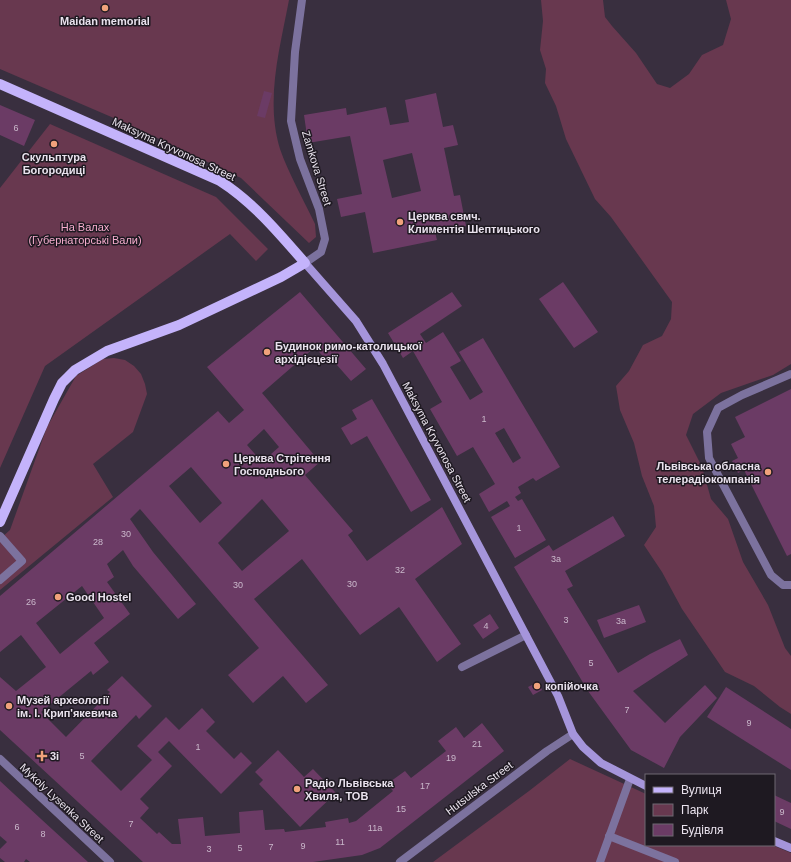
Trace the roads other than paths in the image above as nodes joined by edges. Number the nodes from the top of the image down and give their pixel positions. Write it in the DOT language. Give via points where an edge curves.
graph roads {
  1 [pos="302,0"];
  2 [pos="0,84"];
  3 [pos="304,263"];
  4 [pos="791,374"];
  5 [pos="0,522"];
  6 [pos="0,536"];
  7 [pos="0,580"];
  8 [pos="791,584"];
  9 [pos="526,635"];
  10 [pos="462,667"];
  11 [pos="573,734"];
  12 [pos="0,759"];
  13 [pos="630,779"];
  14 [pos="645,786"];
  15 [pos="609,836"];
  16 [pos="775,841"];
  17 [pos="791,848"];
  18 [pos="110,862"];
  19 [pos="400,862"];
  20 [pos="600,862"];
  21 [pos="675,862"];
  1 -- 3 [label="street, Zamkova Street" via="294,52 291,121 300,159 319,209 325,239 321,252"];
  2 -- 3 [label="main road, Maksyma Kryvonosa Street" via="220,181 236,192 279,232"];
  3 -- 5 [label="main road" via="281,277 179,324 107,351 75,370 62,383 54,399"];
  3 -- 9 [label="main road, Maksyma Kryvonosa Street" via="356,321 383,364"];
  4 -- 8 [label="street" via="718,408 707,432 709,458 771,575 783,585"];
  6 -- 7 [label="street" via="22,561"];
  9 -- 10 [label="street"];
  9 -- 11 [label="main road, Maksyma Kryvonosa Street" via="558,696"];
  11 -- 13 [label="main road, Maksyma Kryvonosa Street" via="601,764"];
  11 -- 19 [label="street, Hutsulska Street"];
  12 -- 18 [label="street, Mykoly Lysenka Street"];
  13 -- 14 [label="main road, Maksyma Kryvonosa Street"];
  13 -- 15 [label="street"];
  15 -- 20 [label="street"];
  15 -- 21 [label="street"];
  16 -- 17 [label="main road"];
}
